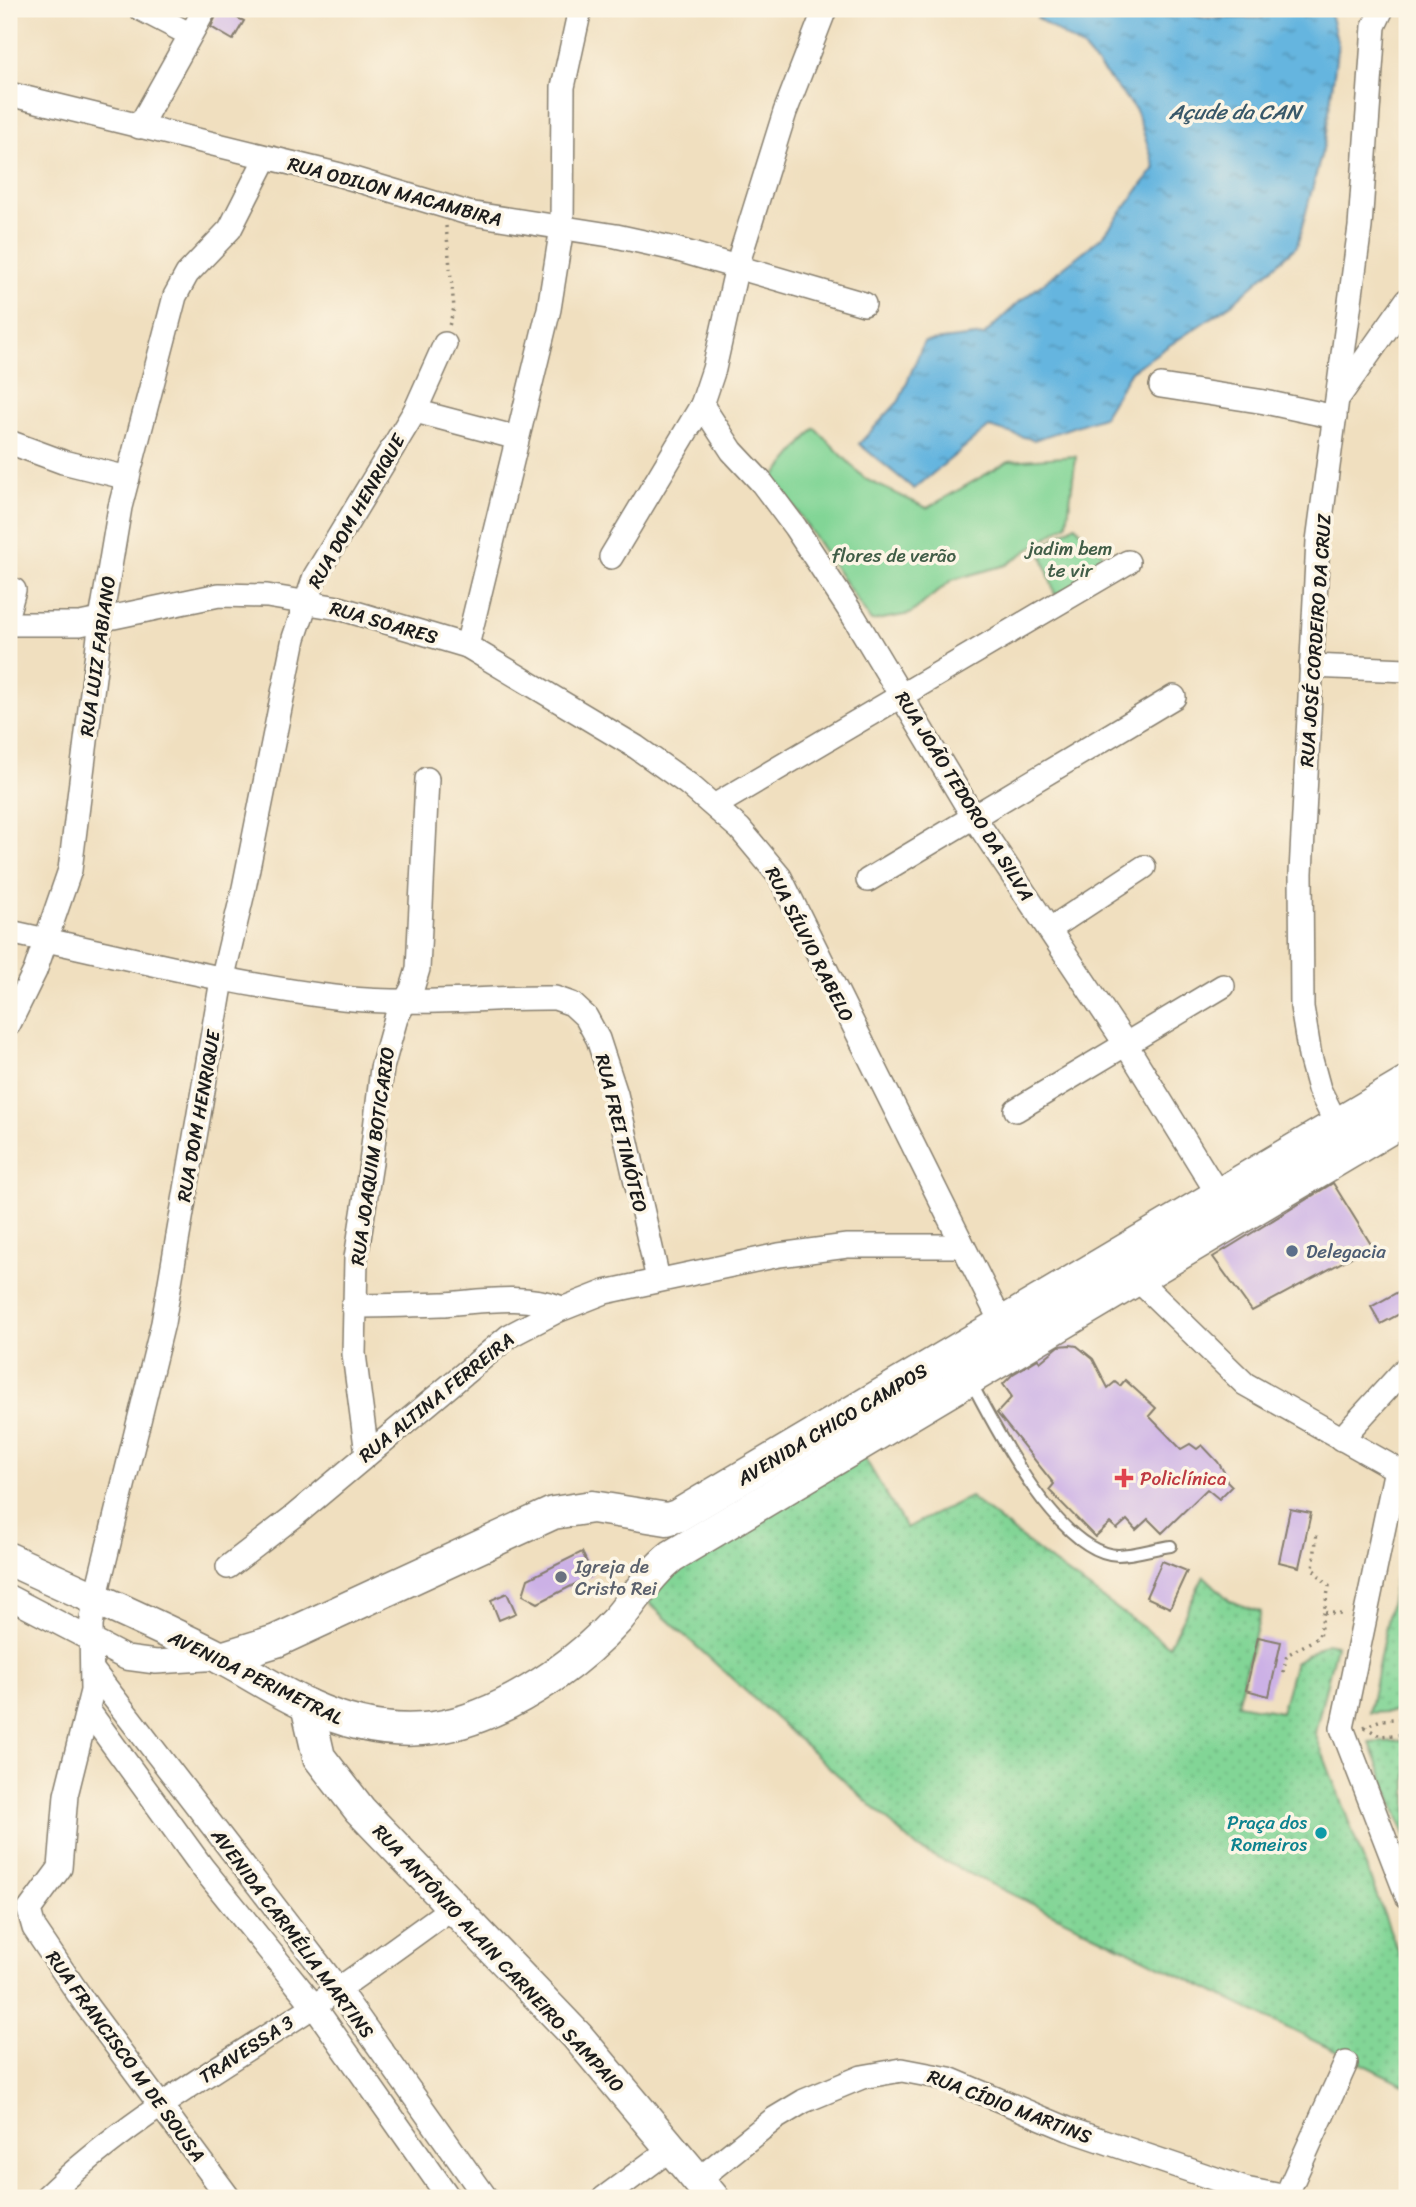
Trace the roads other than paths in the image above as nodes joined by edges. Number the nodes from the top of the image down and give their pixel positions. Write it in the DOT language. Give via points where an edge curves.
graph roads {
  1 [pos="141,9"];
  2 [pos="205,9"];
  3 [pos="580,9"];
  4 [pos="825,9"];
  5 [pos="1378,18"];
  6 [pos="189,34"];
  7 [pos="9,94"];
  8 [pos="139,127"];
  9 [pos="266,158"];
  10 [pos="562,227"];
  11 [pos="737,266"];
  12 [pos="1407,300"];
  13 [pos="864,304"];
  14 [pos="445,344"];
  15 [pos="1161,386"];
  16 [pos="702,405"];
  17 [pos="1336,407"];
  18 [pos="415,411"];
  19 [pos="517,438"];
  20 [pos="9,442"];
  21 [pos="128,478"];
  22 [pos="611,557"];
  23 [pos="1128,562"];
  24 [pos="304,600"];
  25 [pos="101,620"];
  26 [pos="9,624"];
  27 [pos="467,646"];
  28 [pos="1311,666"];
  29 [pos="1407,670"];
  30 [pos="901,695"];
  31 [pos="1174,697"];
  32 [pos="428,779"];
  33 [pos="714,806"];
  34 [pos="973,816"];
  35 [pos="1144,867"];
  36 [pos="868,880"];
  37 [pos="1050,929"];
  38 [pos="9,932"];
  39 [pos="47,940"];
  40 [pos="222,980"];
  41 [pos="1223,986"];
  42 [pos="404,1003"];
  43 [pos="9,1024"];
  44 [pos="1125,1043"];
  45 [pos="1407,1083"];
  46 [pos="1016,1111"];
  47 [pos="1407,1118"];
  48 [pos="1337,1125"];
  49 [pos="1217,1195"];
  50 [pos="1235,1220"];
  51 [pos="962,1247"];
  52 [pos="657,1279"];
  53 [pos="1136,1279"];
  54 [pos="353,1306"];
  55 [pos="562,1308"];
  56 [pos="1001,1322"];
  57 [pos="1407,1367"];
  58 [pos="969,1378"];
  59 [pos="860,1406"];
  60 [pos="877,1434"];
  61 [pos="1341,1439"];
  62 [pos="367,1454"];
  63 [pos="1171,1546"];
  64 [pos="9,1559"];
  65 [pos="228,1567"];
  66 [pos="638,1591"];
  67 [pos="9,1597"];
  68 [pos="94,1600"];
  69 [pos="92,1641"];
  70 [pos="221,1658"];
  71 [pos="94,1672"];
  72 [pos="307,1706"];
  73 [pos="88,1710"];
  74 [pos="1407,1896"];
  75 [pos="453,1907"];
  76 [pos="29,1910"];
  77 [pos="338,1989"];
  78 [pos="314,2006"];
  79 [pos="1346,2063"];
  80 [pos="160,2104"];
  81 [pos="673,2147"];
  82 [pos="706,2188"];
  83 [pos="1256,2195"];
  84 [pos="1289,2197"];
  85 [pos="45,2198"];
  86 [pos="229,2198"];
  87 [pos="449,2198"];
  88 [pos="486,2198"];
  89 [pos="604,2198"];
  1 -- 6 [label="street"];
  2 -- 6 [label="street"];
  3 -- 10 [label="street" via="563,87"];
  4 -- 11 [label="street" via="785,112"];
  5 -- 17 [label="street, RUA JOSÉ CORDEIRO DA CRUZ" via="1360,227"];
  6 -- 8 [label="street"];
  7 -- 8 [label="street, RUA ODILON MACAMBIRA"];
  8 -- 9 [label="street, RUA ODILON MACAMBIRA"];
  9 -- 10 [label="street, RUA ODILON MACAMBIRA" via="443,207"];
  9 -- 21 [label="street, RUA LUIZ FABIANO" via="230,229 180,283"];
  10 -- 11 [label="street, RUA ODILON MACAMBIRA"];
  10 -- 19 [label="street" via="546,322"];
  11 -- 13 [label="street, RUA ODILON MACAMBIRA"];
  11 -- 16 [label="street"];
  12 -- 17 [label="street"];
  14 -- 18 [label="street, RUA DOM HENRIQUE"];
  15 -- 17 [label="street"];
  16 -- 22 [label="street"];
  16 -- 30 [label="street, RUA JOÃO TEDORO DA SILVA" via="732,451 795,527"];
  17 -- 28 [label="street, RUA JOSÉ CORDEIRO DA CRUZ" via="1318,541"];
  18 -- 19 [label="street"];
  18 -- 24 [label="street, RUA DOM HENRIQUE"];
  19 -- 27 [label="street"];
  20 -- 21 [label="street"];
  21 -- 25 [label="street, RUA LUIZ FABIANO"];
  23 -- 30 [label="street"];
  24 -- 25 [label="street, RUA SOARES" via="219,595"];
  24 -- 27 [label="street, RUA SOARES"];
  24 -- 40 [label="street, RUA DOM HENRIQUE"];
  25 -- 26 [label="street, RUA SOARES"];
  25 -- 39 [label="street, RUA LUIZ FABIANO" via="70,870"];
  27 -- 33 [label="street, RUA SÍLVIO RABELO" via="636,747"];
  28 -- 29 [label="street"];
  28 -- 48 [label="street, RUA JOSÉ CORDEIRO DA CRUZ" via="1301,886 1302,1007 1316,1078"];
  30 -- 33 [label="street"];
  30 -- 34 [label="street, RUA JOÃO TEDORO DA SILVA"];
  31 -- 34 [label="street"];
  32 -- 42 [label="street, RUA JOAQUIM BOTICARIO" via="418,969"];
  33 -- 51 [label="street, RUA SÍLVIO RABELO" via="780,877"];
  34 -- 36 [label="street"];
  34 -- 37 [label="street, RUA JOÃO TEDORO DA SILVA"];
  35 -- 37 [label="street"];
  37 -- 44 [label="street, RUA JOÃO TEDORO DA SILVA"];
  38 -- 39 [label="street, RUA FREI TIMÓTEO"];
  39 -- 40 [label="street, RUA FREI TIMÓTEO"];
  39 -- 43 [label="street, RUA LUIZ FABIANO"];
  40 -- 42 [label="street, RUA FREI TIMÓTEO"];
  40 -- 68 [label="street, RUA DOM HENRIQUE" via="163,1323"];
  41 -- 44 [label="street"];
  42 -- 52 [label="street, RUA FREI TIMÓTEO" via="555,998 572,1004 586,1017 616,1094"];
  42 -- 54 [label="street, RUA JOAQUIM BOTICARIO" via="380,1077"];
  44 -- 46 [label="street"];
  44 -- 49 [label="street, RUA JOÃO TEDORO DA SILVA"];
  45 -- 48 [label="street, AVENIDA CHICO CAMPOS"];
  47 -- 50 [label="street, AVENIDA CHICO CAMPOS"];
  48 -- 49 [label="street, AVENIDA CHICO CAMPOS"];
  49 -- 50 [label="street, RUA JOÃO TEDORO DA SILVA"];
  49 -- 56 [label="street, AVENIDA CHICO CAMPOS"];
  50 -- 53 [label="street, AVENIDA CHICO CAMPOS"];
  51 -- 52 [label="street, RUA ALTINA FERREIRA" via="846,1245"];
  51 -- 56 [label="street, RUA SÍLVIO RABELO"];
  52 -- 55 [label="street, RUA ALTINA FERREIRA"];
  53 -- 58 [label="street, AVENIDA CHICO CAMPOS"];
  53 -- 61 [label="street" via="1245,1384"];
  54 -- 55 [label="street" via="518,1299"];
  54 -- 62 [label="street, RUA JOAQUIM BOTICARIO" via="355,1365"];
  55 -- 62 [label="street, RUA ALTINA FERREIRA" via="509,1336"];
  56 -- 59 [label="street, AVENIDA CHICO CAMPOS"];
  57 -- 61 [label="street"];
  58 -- 60 [label="street, AVENIDA CHICO CAMPOS"];
  58 -- 63 [label="lane" via="999,1436 1058,1522 1094,1549 1118,1555"];
  59 -- 60 [label="street"];
  59 -- 70 [label="street, AVENIDA CHICO CAMPOS" via="677,1516 667,1519 592,1507 553,1513 276,1641"];
  60 -- 66 [label="street, AVENIDA CHICO CAMPOS" via="672,1556"];
  61 -- 74 [label="street" via="1396,1469 1353,1727"];
  62 -- 65 [label="street, RUA ALTINA FERREIRA"];
  64 -- 68 [label="street, AVENIDA PERIMETRAL"];
  66 -- 72 [label="street, AVENIDA PERIMETRAL" via="588,1649 552,1676 476,1716 397,1731 372,1729"];
  67 -- 69 [label="street"];
  68 -- 69 [label="street, RUA DOM HENRIQUE"];
  68 -- 70 [label="street, AVENIDA PERIMETRAL"];
  69 -- 70 [label="street" via="140,1661"];
  69 -- 71 [label="street, RUA DOM HENRIQUE"];
  70 -- 72 [label="street, AVENIDA PERIMETRAL"];
  71 -- 73 [label="street, RUA DOM HENRIQUE"];
  71 -- 77 [label="street, AVENIDA CARMÉLIA MARTINS"];
  72 -- 75 [label="street, RUA ANTÔNIO ALAIN CARNEIRO SAMPAIO" via="319,1758 360,1810"];
  73 -- 76 [label="street, RUA DOM HENRIQUE" via="66,1796 60,1868"];
  73 -- 78 [label="street, AVENIDA CARMÉLIA MARTINS" via="202,1867"];
  75 -- 77 [label="street, TRAVESSA 3"];
  75 -- 81 [label="street, RUA ANTÔNIO ALAIN CARNEIRO SAMPAIO" via="578,2036"];
  76 -- 80 [label="street, RUA FRANCISCO M DE SOUSA" via="34,1928 71,1983"];
  77 -- 78 [label="street, TRAVESSA 3"];
  77 -- 88 [label="street, AVENIDA CARMÉLIA MARTINS"];
  78 -- 80 [label="street, TRAVESSA 3"];
  78 -- 87 [label="street, AVENIDA CARMÉLIA MARTINS"];
  79 -- 84 [label="street"];
  80 -- 85 [label="street, TRAVESSA 3" via="87,2158"];
  80 -- 86 [label="street, RUA FRANCISCO M DE SOUSA"];
  81 -- 82 [label="street, RUA ANTÔNIO ALAIN CARNEIRO SAMPAIO"];
  81 -- 89 [label="street"];
  82 -- 83 [label="street, RUA CÍDIO MARTINS" via="796,2105 862,2077 902,2070 949,2079 1068,2129"];
  83 -- 84 [label="street, RUA CÍDIO MARTINS"];
}
